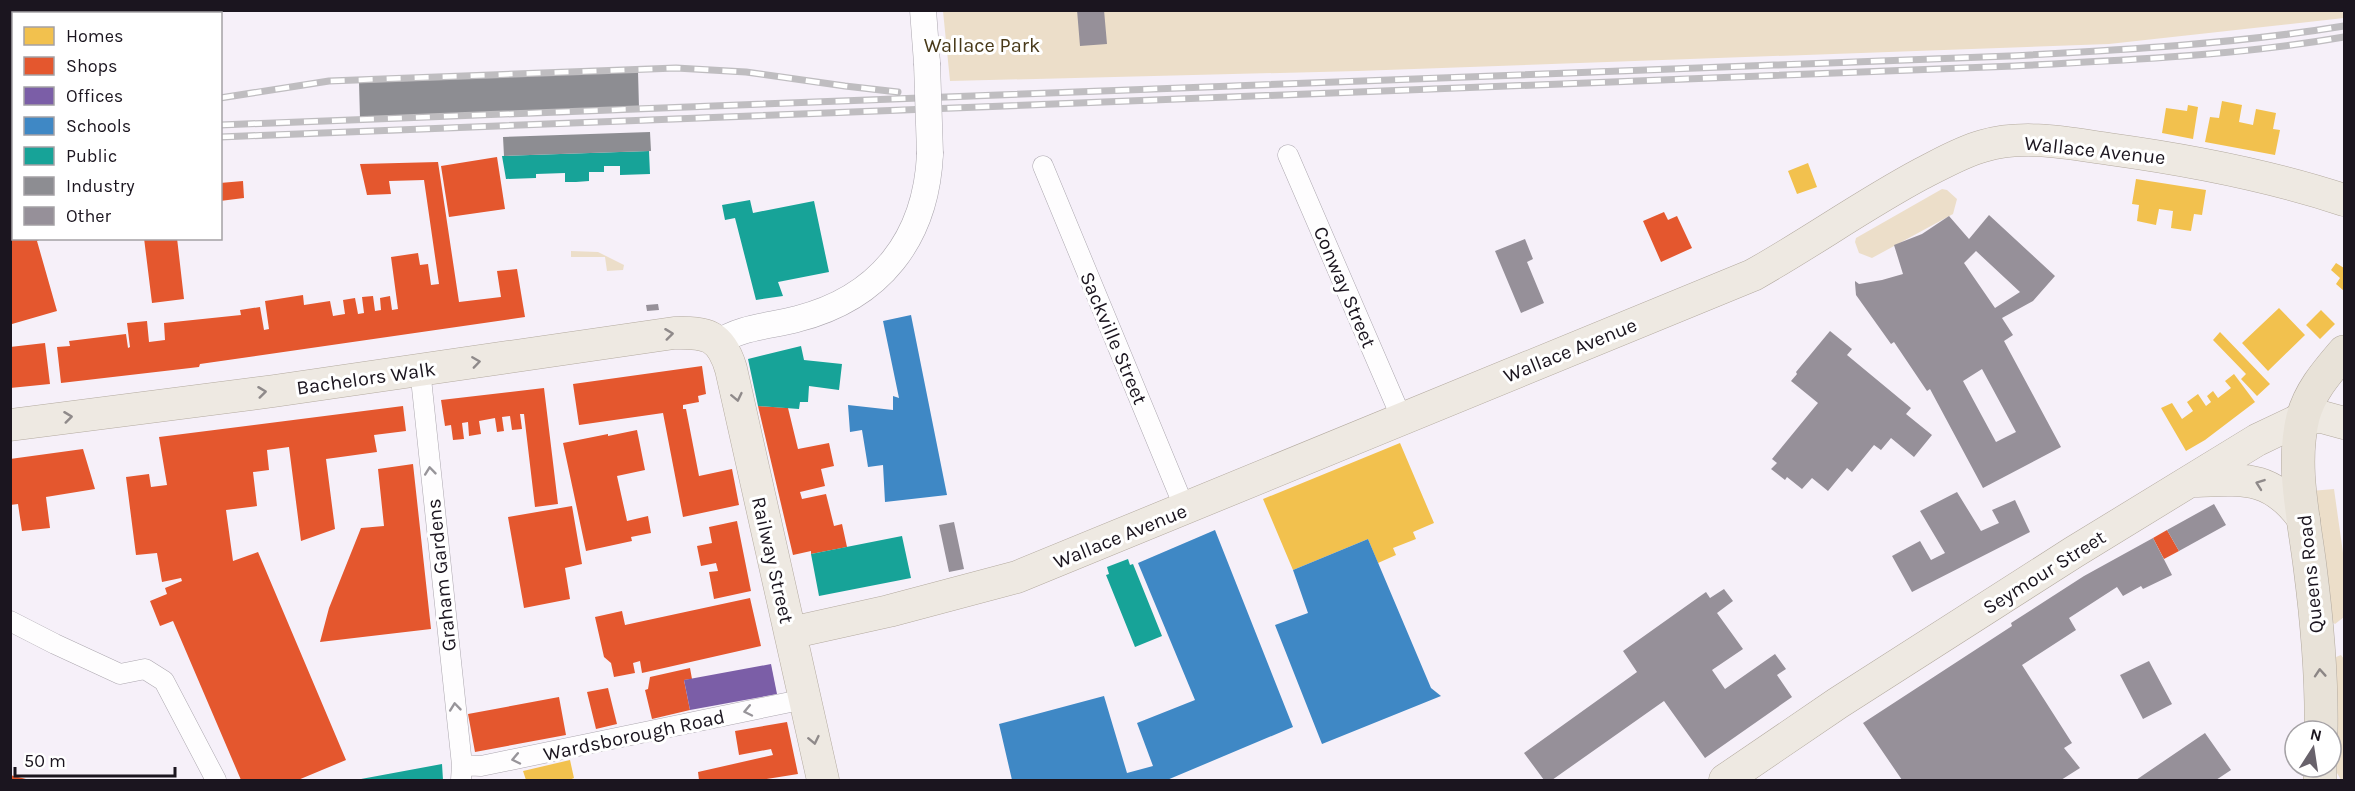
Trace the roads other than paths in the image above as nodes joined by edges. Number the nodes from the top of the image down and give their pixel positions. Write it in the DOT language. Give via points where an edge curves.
graph roads {
  1 [pos="922,10"];
  2 [pos="1288,155"];
  3 [pos="1042,166"];
  4 [pos="2344,200"];
  5 [pos="718,343"];
  6 [pos="2344,352"];
  7 [pos="420,369"];
  8 [pos="2344,377"];
  9 [pos="1402,419"];
  10 [pos="2323,420"];
  11 [pos="10,425"];
  12 [pos="2190,482"];
  13 [pos="1185,509"];
  14 [pos="2304,520"];
  15 [pos="10,621"];
  16 [pos="790,633"];
  17 [pos="806,699"];
  18 [pos="2321,719"];
  19 [pos="462,773"];
  20 [pos="216,780"];
  21 [pos="823,780"];
  22 [pos="1725,780"];
  1 -- 5 [label="street, bridge" via="929,183 909,237 873,283 854,297 800,319 729,335"];
  2 -- 9 [label="street, Conway Street"];
  3 -- 13 [label="street, Sackville Street"];
  4 -- 9 [label="main road, Wallace Avenue" via="2299,185 2205,164 2129,152 2029,139 1984,146 1957,155 1890,191 1753,275"];
  7 -- 5 [label="main road, Bachelors Walk, one-way" via="674,333 697,332"];
  5 -- 16 [label="main road, Railway Street, one-way" via="726,352 731,369"];
  6 -- 10 [label="highway" via="2309,401"];
  11 -- 7 [label="main road, Bachelors Walk, one-way"];
  19 -- 7 [label="street, Graham Gardens, one-way"];
  8 -- 10 [label="highway"];
  9 -- 13 [label="main road, Wallace Avenue"];
  10 -- 12 [label="main road, Seymour Street" via="2257,440"];
  10 -- 14 [label="highway, Queens Road" via="2298,461"];
  14 -- 12 [label="main road, one-way" via="2280,494 2254,482"];
  12 -- 22 [label="main road, Seymour Street" via="1838,703"];
  13 -- 16 [label="main road, Wallace Avenue" via="1017,577"];
  18 -- 14 [label="highway, Queens Road, one-way" via="2314,596"];
  15 -- 20 [label="street" via="120,674 145,669 164,681"];
  16 -- 17 [label="main road, Railway Street"];
  17 -- 19 [label="street, Wardsborough Road, one-way"];
  17 -- 21 [label="main road, Railway Street, one-way"];
}
